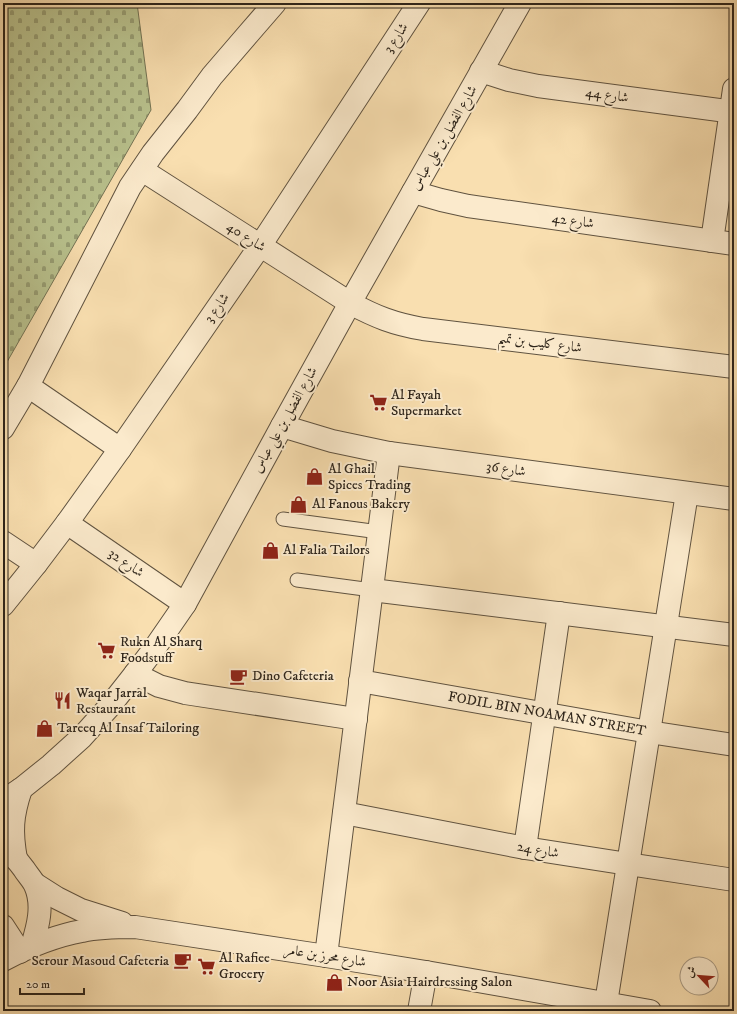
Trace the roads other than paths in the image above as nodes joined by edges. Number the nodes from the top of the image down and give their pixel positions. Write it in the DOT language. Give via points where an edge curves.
graph roads {
  1 [pos="275,3"];
  2 [pos="419,3"];
  3 [pos="520,3"];
  4 [pos="481,72"];
  5 [pos="734,89"];
  6 [pos="732,112"];
  7 [pos="142,170"];
  8 [pos="413,192"];
  9 [pos="712,241"];
  10 [pos="734,244"];
  11 [pos="260,246"];
  12 [pos="350,303"];
  13 [pos="734,367"];
  14 [pos="28,386"];
  15 [pos="282,426"];
  16 [pos="3,428"];
  17 [pos="120,449"];
  18 [pos="389,453"];
  19 [pos="687,493"];
  20 [pos="734,499"];
  21 [pos="283,519"];
  22 [pos="67,523"];
  23 [pos="379,532"];
  24 [pos="3,542"];
  25 [pos="36,564"];
  26 [pos="297,580"];
  27 [pos="372,590"];
  28 [pos="185,604"];
  29 [pos="3,605"];
  30 [pos="559,613"];
  31 [pos="665,627"];
  32 [pos="734,635"];
  33 [pos="135,674"];
  34 [pos="360,681"];
  35 [pos="545,714"];
  36 [pos="356,719"];
  37 [pos="649,732"];
  38 [pos="734,746"];
  39 [pos="12,795"];
  40 [pos="344,813"];
  41 [pos="526,848"];
  42 [pos="10,852"];
  43 [pos="628,864"];
  44 [pos="734,880"];
  45 [pos="35,884"];
  46 [pos="3,926"];
  47 [pos="135,927"];
  48 [pos="18,953"];
  49 [pos="326,956"];
  50 [pos="426,972"];
  51 [pos="606,1003"];
  52 [pos="419,1011"];
  53 [pos="650,1011"];
  1 -- 7 [label="street" via="212,76"];
  2 -- 11 [label="street, شارع 3"];
  3 -- 4 [label="street, شارع الفضل بن علي عباس"];
  4 -- 6 [label="street, شارع 44" via="538,86"];
  4 -- 8 [label="street, شارع الفضل بن علي عباس"];
  5 -- 6 [label="street"];
  6 -- 9 [label="street"];
  7 -- 11 [label="street, شارع 40"];
  7 -- 14 [label="street" via="121,204"];
  8 -- 9 [label="street, شارع 42" via="476,207"];
  8 -- 12 [label="street, شارع الفضل بن علي عباس"];
  9 -- 10 [label="street, شارع 42"];
  11 -- 12 [label="street, شارع 40"];
  11 -- 17 [label="street, شارع 3"];
  12 -- 13 [label="street, شارع كليب بن تميم" via="367,313 404,326"];
  12 -- 15 [label="street, شارع الفضل بن علي عباس"];
  14 -- 16 [label="street"];
  14 -- 17 [label="street"];
  15 -- 18 [label="street, شارع 36" via="332,441"];
  15 -- 28 [label="street, شارع الفضل بن علي عباس"];
  17 -- 22 [label="street, شارع 3"];
  18 -- 19 [label="street, شارع 36"];
  18 -- 23 [label="street"];
  19 -- 20 [label="street, شارع 36"];
  19 -- 31 [label="street"];
  21 -- 23 [label="lane"];
  22 -- 25 [label="street, شارع 3"];
  22 -- 28 [label="street, شارع 32"];
  23 -- 27 [label="street"];
  24 -- 25 [label="street"];
  25 -- 29 [label="street, شارع 3"];
  26 -- 27 [label="lane"];
  27 -- 30 [label="street"];
  27 -- 34 [label="street"];
  28 -- 33 [label="street, شارع الفضل بن علي عباس"];
  30 -- 31 [label="street"];
  30 -- 35 [label="street"];
  31 -- 32 [label="street"];
  31 -- 37 [label="street"];
  33 -- 36 [label="street" via="159,686 185,693"];
  33 -- 39 [label="street, شارع الفضل بن علي عباس" via="82,737"];
  34 -- 35 [label="street, FODIL BIN NOAMAN STREET"];
  34 -- 36 [label="street"];
  35 -- 37 [label="street, FODIL BIN NOAMAN STREET"];
  35 -- 41 [label="street"];
  36 -- 40 [label="street"];
  37 -- 38 [label="street, FODIL BIN NOAMAN STREET"];
  37 -- 43 [label="street"];
  39 -- 42 [label="street" via="15,806"];
  40 -- 41 [label="street, شارع 24"];
  40 -- 49 [label="street"];
  41 -- 43 [label="street, شارع 24"];
  42 -- 45 [label="street"];
  43 -- 44 [label="street, شارع 24"];
  43 -- 51 [label="street"];
  45 -- 47 [label="street" via="81,910"];
  45 -- 48 [label="street" via="40,914 37,928"];
  46 -- 48 [label="street"];
  47 -- 48 [label="street, شارع محرز بن عامر" via="82,930"];
  47 -- 49 [label="street, شارع محرز بن عامر"];
  49 -- 50 [label="street, شارع محرز بن عامر"];
  50 -- 51 [label="street, شارع محرز بن عامر"];
  50 -- 52 [label="street"];
  51 -- 53 [label="street, شارع محرز بن عامر"];
}
